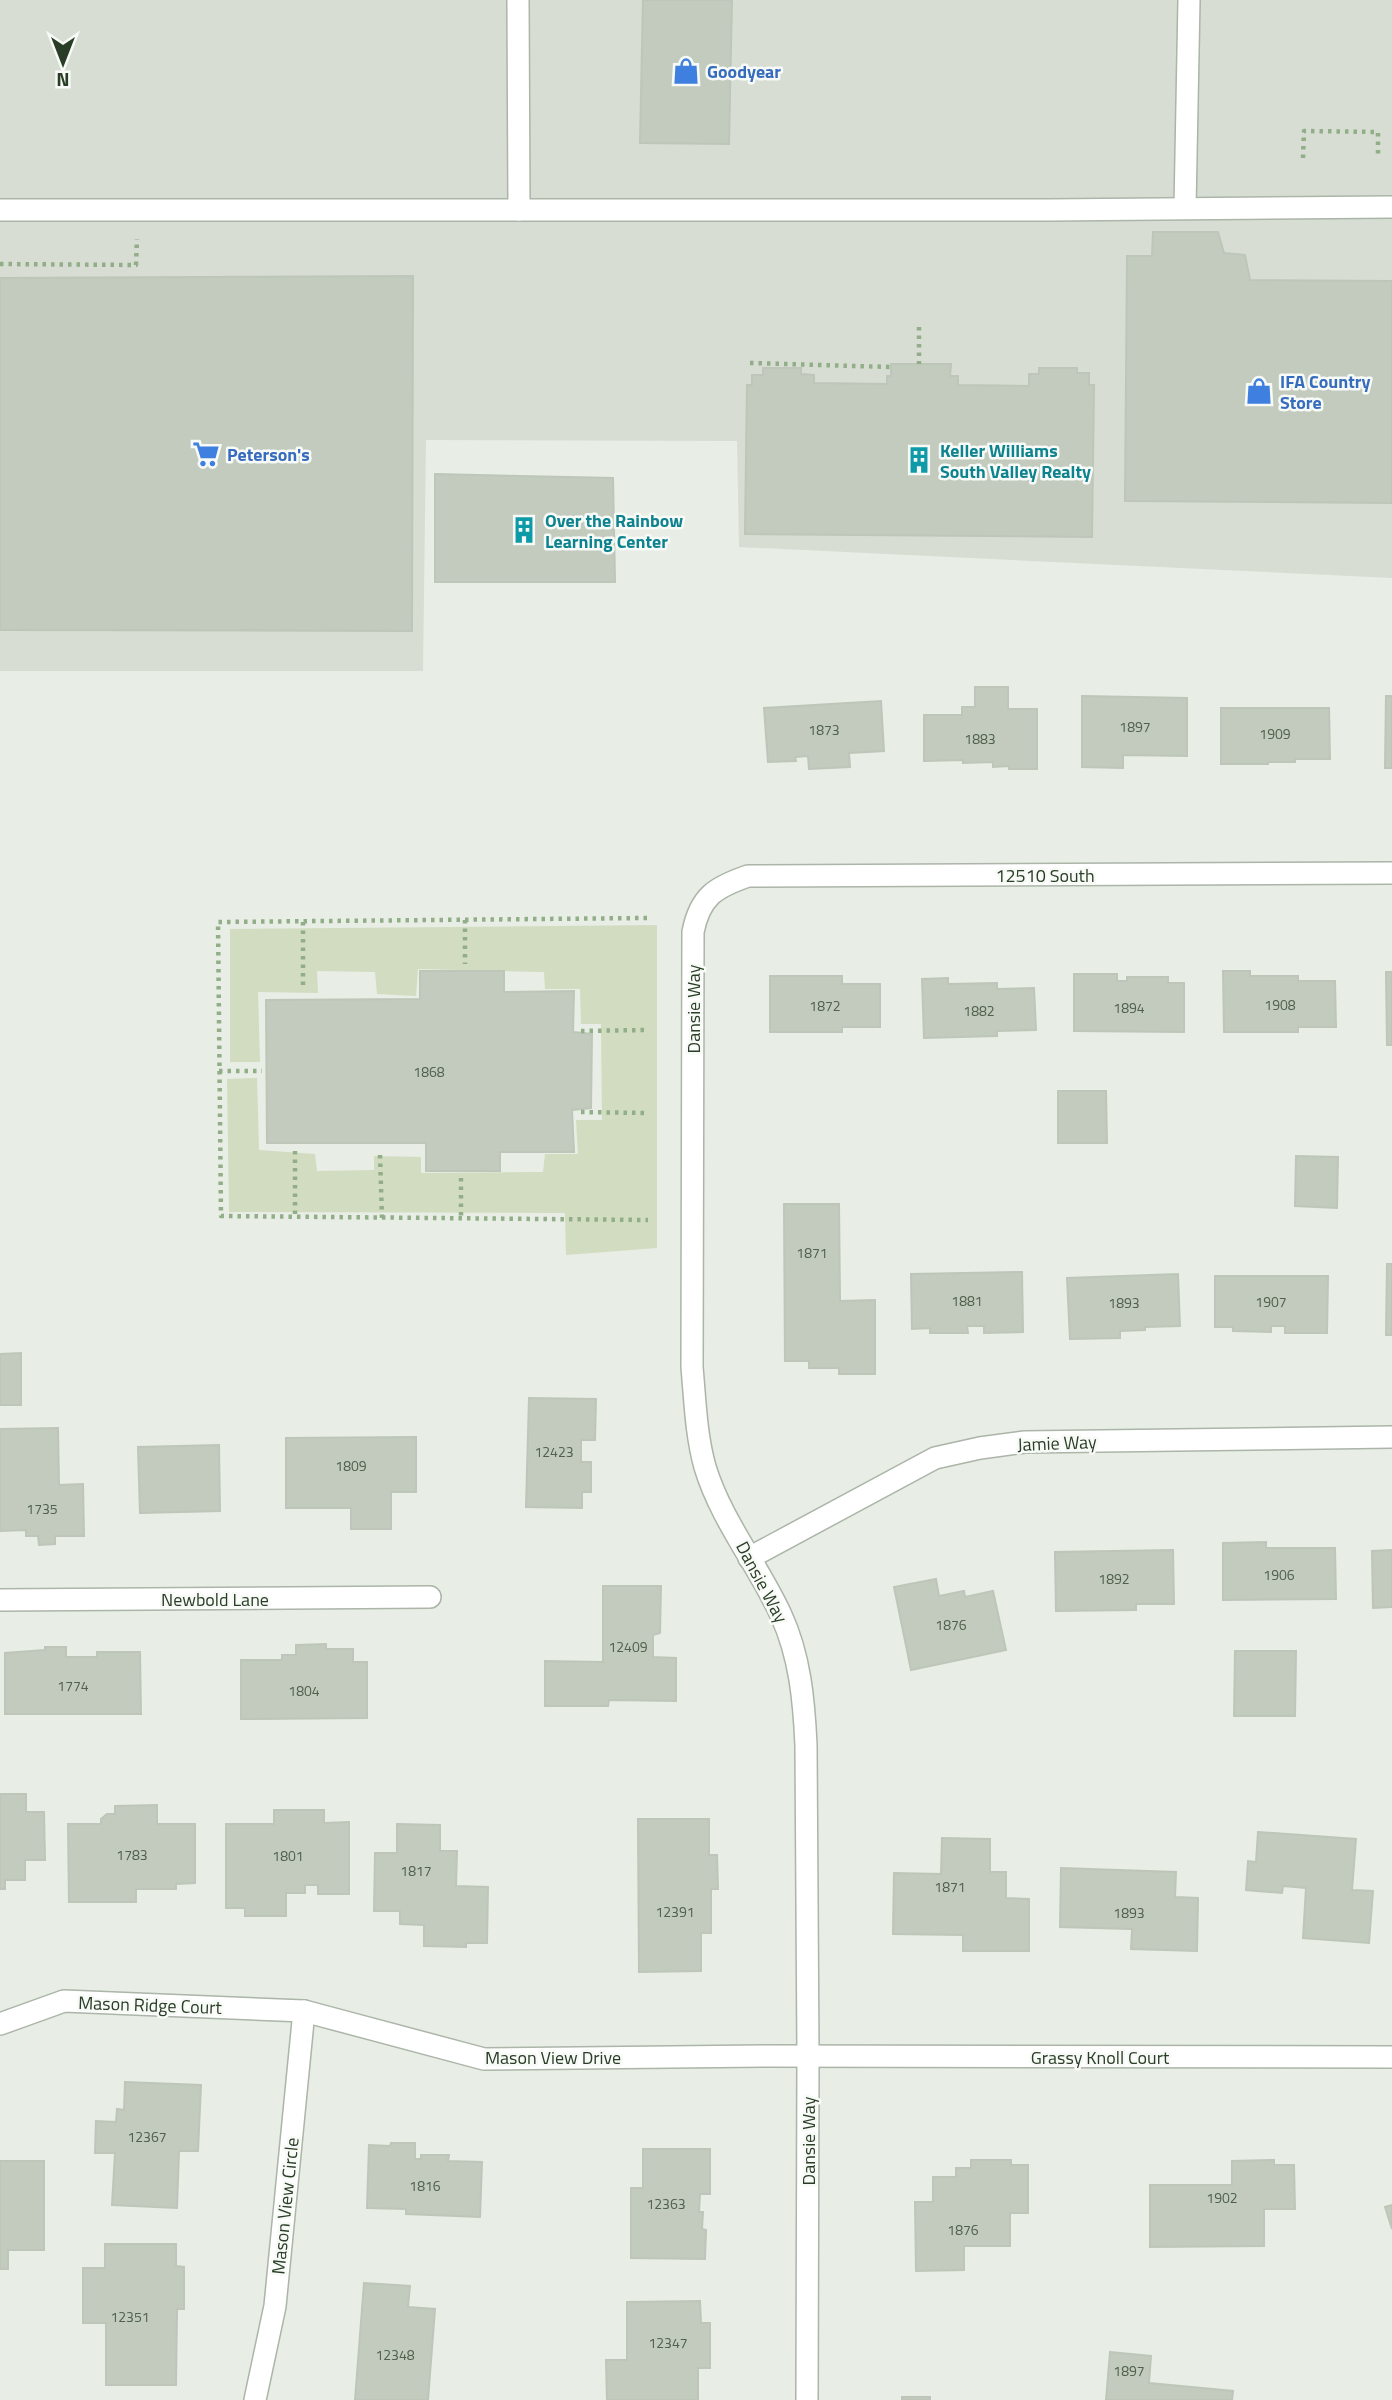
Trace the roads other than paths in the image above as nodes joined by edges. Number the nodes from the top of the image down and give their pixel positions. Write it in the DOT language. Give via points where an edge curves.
graph roads {
  1 [pos="518,0"];
  2 [pos="1189,0"];
  3 [pos="1392,207"];
  4 [pos="1185,208"];
  5 [pos="0,210"];
  6 [pos="519,210"];
  7 [pos="1392,873"];
  8 [pos="706,899"];
  9 [pos="1392,1437"];
  10 [pos="749,1558"];
  11 [pos="430,1597"];
  12 [pos="0,1600"];
  13 [pos="304,2011"];
  14 [pos="0,2024"];
  15 [pos="808,2056"];
  16 [pos="1392,2057"];
  17 [pos="255,2400"];
  18 [pos="807,2400"];
  1 -- 6 [label="street"];
  2 -- 4 [label="street"];
  3 -- 4 [label="street"];
  4 -- 6 [label="street"];
  5 -- 6 [label="street"];
  7 -- 8 [label="street, 12510 South" via="748,876 722,885"];
  8 -- 10 [label="street, Dansie Way" via="693,932 692,1367 706,1469"];
  9 -- 10 [label="street, Jamie Way" via="1025,1442 980,1448 935,1458"];
  10 -- 15 [label="street, Dansie Way" via="782,1615 804,1701"];
  11 -- 12 [label="street, Newbold Lane"];
  13 -- 14 [label="street, Mason Ridge Court" via="64,2001"];
  13 -- 15 [label="street, Mason View Drive" via="484,2059"];
  13 -- 17 [label="street, Mason View Circle" via="275,2306"];
  15 -- 16 [label="street, Grassy Knoll Court"];
  15 -- 18 [label="street, Dansie Way"];
}
